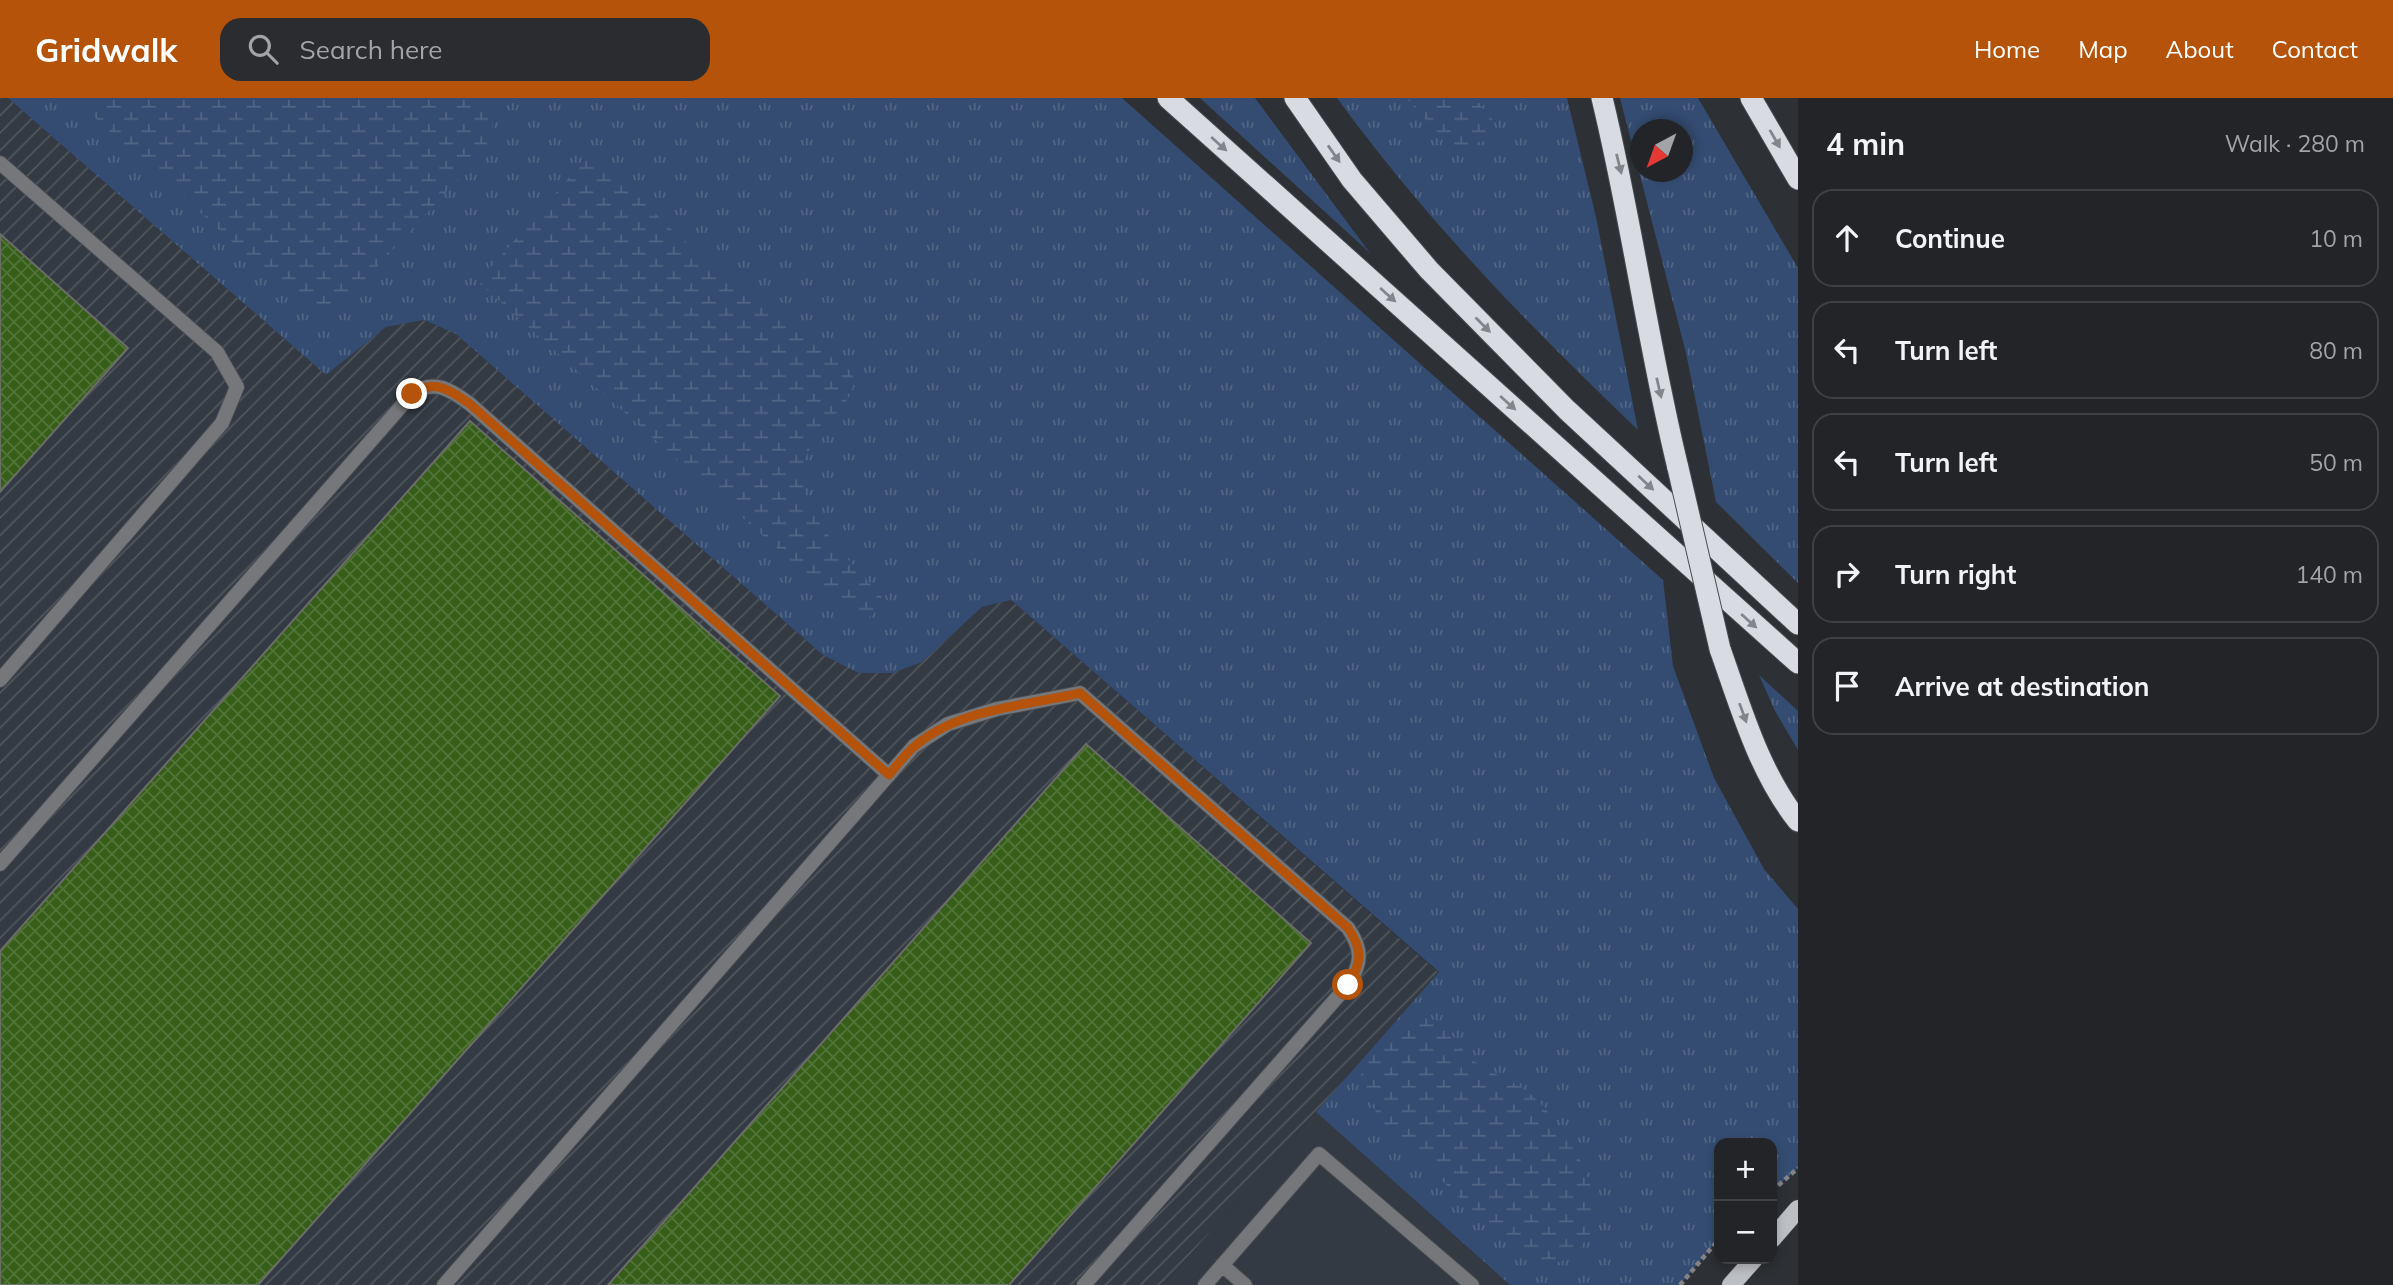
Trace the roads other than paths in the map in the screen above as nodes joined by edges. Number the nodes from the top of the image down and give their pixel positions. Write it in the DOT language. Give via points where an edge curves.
graph roads {
  1 [pos="1168,98"];
  2 [pos="1294,98"];
  3 [pos="1602,98"];
  4 [pos="1751,98"];
  5 [pos="0,163"];
  6 [pos="1798,179"];
  7 [pos="1798,624"];
  8 [pos="1798,663"];
  9 [pos="0,680"];
  10 [pos="889,775"];
  11 [pos="1798,821"];
  12 [pos="0,864"];
  13 [pos="1798,1209"];
  14 [pos="1777,1233"];
  15 [pos="1750,1264"];
  16 [pos="1222,1265"];
  17 [pos="444,1285"];
  18 [pos="1084,1285"];
  19 [pos="1205,1285"];
  20 [pos="1245,1285"];
  21 [pos="1472,1285"];
  22 [pos="1731,1285"];
  1 -- 8 [label="highway, one-way"];
  2 -- 7 [label="highway, one-way" via="1352,180 1429,270 1567,410"];
  3 -- 11 [label="highway, one-way, bridge" via="1624,188 1656,378 1720,649 1767,771"];
  4 -- 6 [label="highway, one-way"];
  5 -- 9 [label="lane" via="217,352 237,387 222,423"];
  10 -- 12 [label="lane" via="470,404 443,386 433,386 412,394"];
  10 -- 17 [label="lane"];
  10 -- 18 [label="lane" via="914,746 948,724 1080,693 1348,928 1358,943 1361,958 1348,985"];
  13 -- 14 [label="main road"];
  15 -- 22 [label="main road"];
  16 -- 19 [label="lane"];
  16 -- 20 [label="lane"];
  16 -- 21 [label="lane" via="1319,1154"];
}
